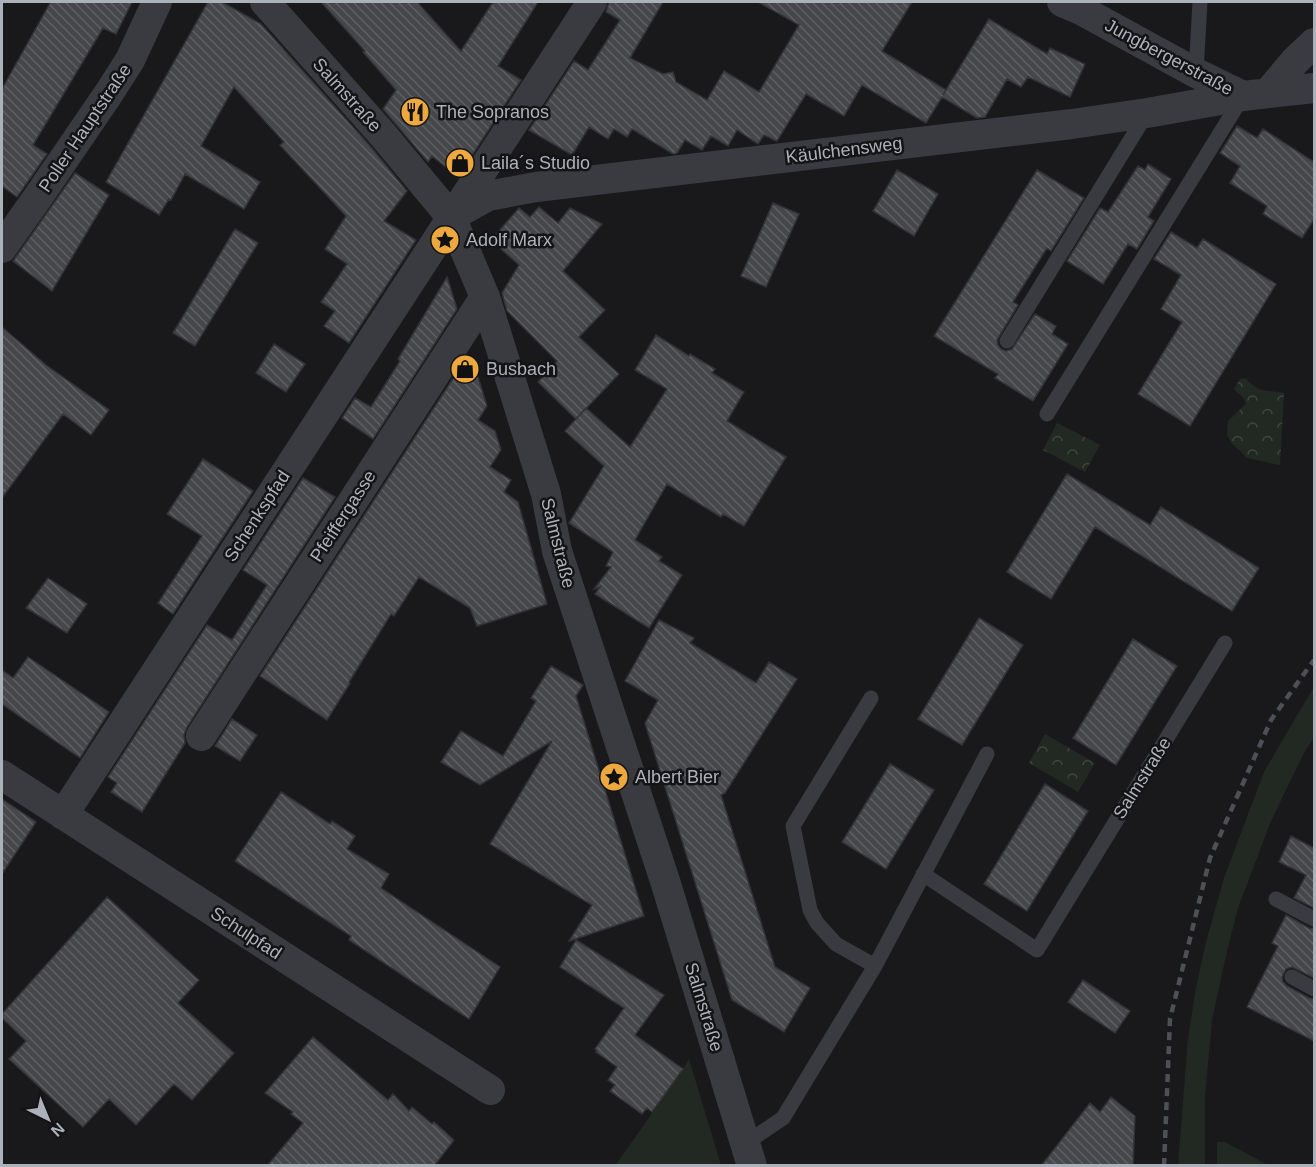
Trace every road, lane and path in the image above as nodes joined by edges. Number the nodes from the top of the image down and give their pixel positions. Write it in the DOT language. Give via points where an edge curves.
graph roads {
  1 [pos="157,2"];
  2 [pos="265,2"];
  3 [pos="592,2"];
  4 [pos="1062,2"];
  5 [pos="1200,2"];
  6 [pos="1314,43"];
  7 [pos="1196,73"];
  8 [pos="1314,88"];
  9 [pos="1256,95"];
  10 [pos="1147,113"];
  11 [pos="451,217"];
  12 [pos="2,248"];
  13 [pos="485,297"];
  14 [pos="1007,341"];
  15 [pos="1047,414"];
  16 [pos="1226,643"];
  17 [pos="871,698"];
  18 [pos="201,736"];
  19 [pos="987,754"];
  20 [pos="2,775"];
  21 [pos="63,815"];
  22 [pos="923,874"];
  23 [pos="1276,899"];
  24 [pos="1314,919"];
  25 [pos="875,966"];
  26 [pos="1292,977"];
  27 [pos="1314,989"];
  28 [pos="490,1090"];
  29 [pos="749,1154"];
  1 -- 12 [label="street, Poller Hauptstraße" via="130,60"];
  2 -- 11 [label="street, Salmstraße"];
  3 -- 11 [label="street, Schenkspfad"];
  4 -- 7 [label="street, Jungbergerstraße"];
  5 -- 7 [label="lane"];
  6 -- 9 [label="street"];
  7 -- 9 [label="street, Jungbergerstraße"];
  8 -- 9 [label="street, Käulchensweg"];
  9 -- 10 [label="street, Käulchensweg"];
  9 -- 15 [label="lane"];
  10 -- 11 [label="street, Käulchensweg" via="536,187 488,196"];
  10 -- 14 [label="lane"];
  11 -- 13 [label="street, Salmstraße"];
  11 -- 21 [label="street, Schenkspfad"];
  13 -- 18 [label="street, Pfeiffergasse"];
  13 -- 29 [label="street, Salmstraße" via="546,494 557,551"];
  16 -- 22 [label="lane, Salmstraße" via="1037,950"];
  17 -- 25 [label="lane" via="793,826 810,910 817,923 836,944"];
  19 -- 22 [label="lane, Salmstraße"];
  20 -- 21 [label="street, Schulpfad"];
  21 -- 28 [label="street, Schulpfad"];
  22 -- 25 [label="lane, Salmstraße"];
  23 -- 24 [label="lane"];
  25 -- 29 [label="lane, Salmstraße" via="783,1118"];
  26 -- 27 [label="lane"];
}
